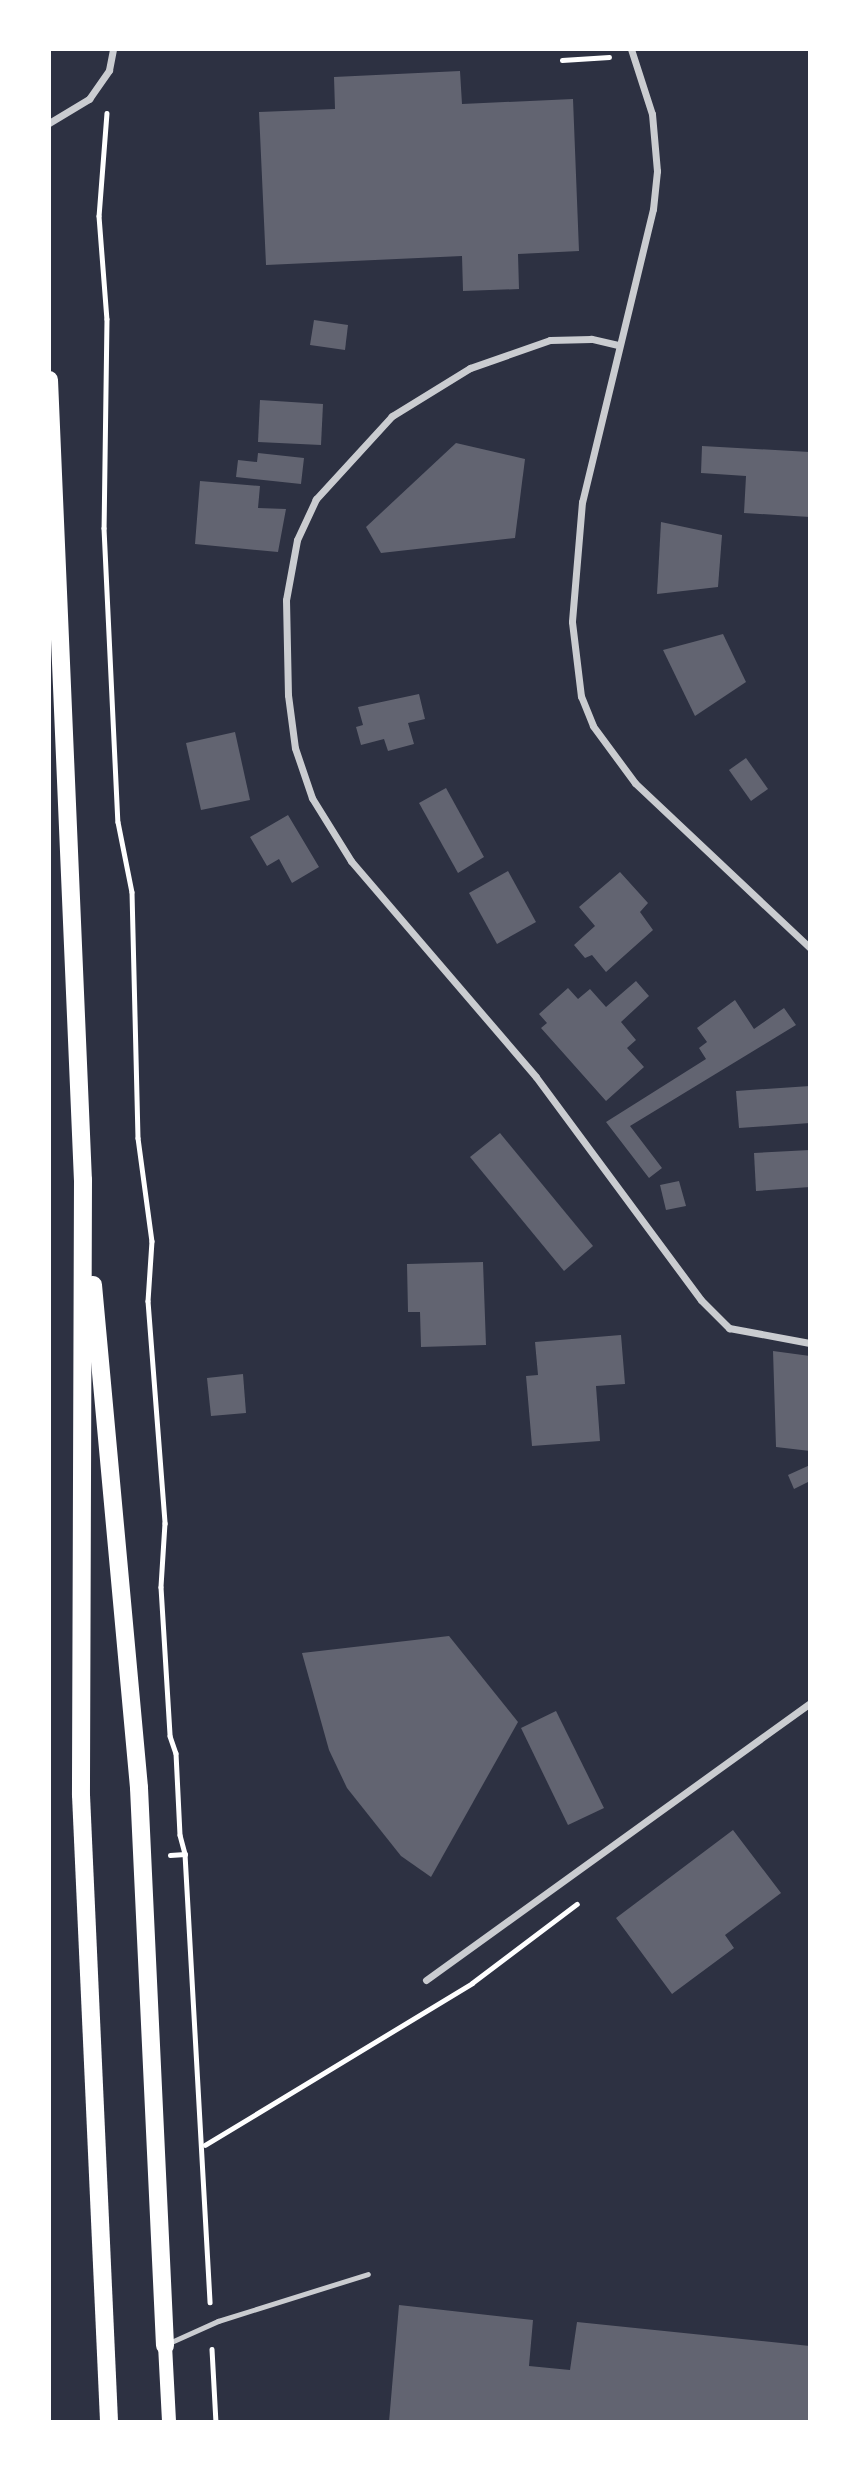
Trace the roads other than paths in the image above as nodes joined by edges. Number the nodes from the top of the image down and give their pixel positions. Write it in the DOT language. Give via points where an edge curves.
graph roads {
  1 [pos="113,49"];
  2 [pos="631,49"];
  3 [pos="49,123"];
  4 [pos="618,345"];
  5 [pos="49,380"];
  6 [pos="810,948"];
  7 [pos="83,1180"];
  8 [pos="810,1343"];
  9 [pos="810,1703"];
  10 [pos="426,1980"];
  11 [pos="368,2274"];
  12 [pos="165,2345"];
  13 [pos="108,2422"];
  14 [pos="169,2422"];
  1 -- 3 [label="street" via="108,70 89,99"];
  2 -- 4 [label="street" via="652,114 657,171 653,209"];
  4 -- 6 [label="street" via="582,502 573,581 572,622 581,696 593,726 635,783"];
  4 -- 8 [label="street" via="591,339 550,340 470,368 392,416 316,499 297,540 286,600 288,695 295,748 312,797 351,861 536,1077 701,1300 729,1328"];
  5 -- 7 [label="main road"];
  7 -- 12 [label="main road" via="139,1788"];
  7 -- 13 [label="main road" via="81,1794"];
  9 -- 10 [label="street"];
  11 -- 12 [label="lane" via="209,2325"];
  12 -- 14 [label="main road"];
}
